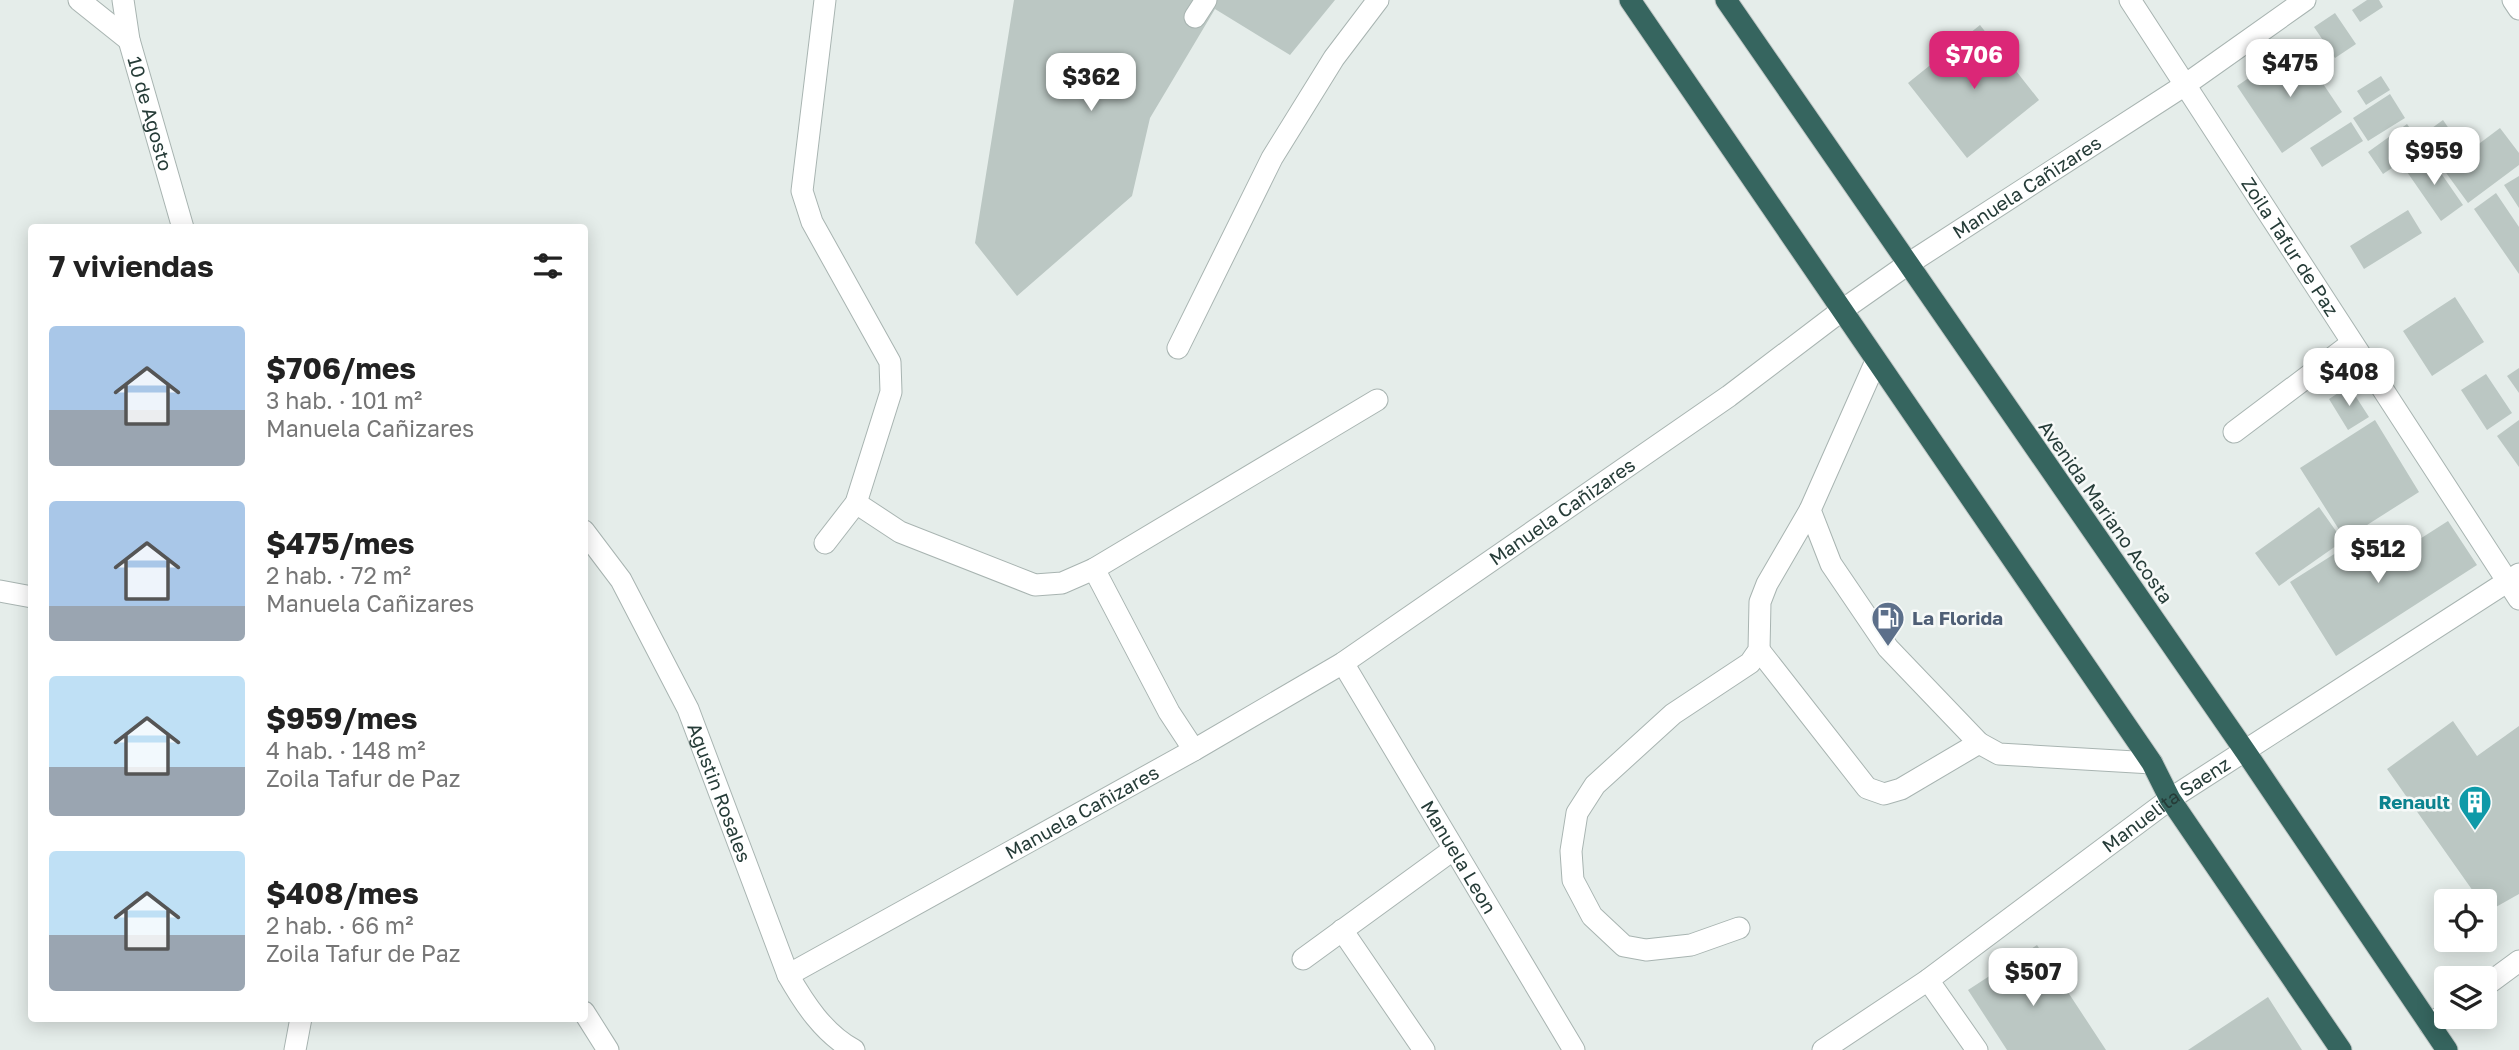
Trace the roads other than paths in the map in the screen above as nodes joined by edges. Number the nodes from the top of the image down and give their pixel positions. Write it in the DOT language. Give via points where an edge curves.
graph roads {
  1 [pos="79,0"];
  2 [pos="123,0"];
  3 [pos="825,0"];
  4 [pos="1378,0"];
  5 [pos="1629,0"];
  6 [pos="1726,0"];
  7 [pos="2130,0"];
  8 [pos="2305,0"];
  9 [pos="2513,0"];
  10 [pos="2519,9"];
  11 [pos="129,40"];
  12 [pos="2185,85"];
  13 [pos="182,224"];
  14 [pos="1908,264"];
  15 [pos="1841,311"];
  16 [pos="2352,344"];
  17 [pos="1178,348"];
  18 [pos="1876,361"];
  19 [pos="1377,400"];
  20 [pos="2234,432"];
  21 [pos="856,503"];
  22 [pos="1810,510"];
  23 [pos="588,536"];
  24 [pos="825,543"];
  25 [pos="1094,569"];
  26 [pos="2515,585"];
  27 [pos="0,591"];
  28 [pos="28,596"];
  29 [pos="1759,650"];
  30 [pos="1343,663"];
  31 [pos="1979,743"];
  32 [pos="1194,750"];
  33 [pos="2245,751"];
  34 [pos="2152,763"];
  35 [pos="2170,799"];
  36 [pos="1454,849"];
  37 [pos="1739,928"];
  38 [pos="1342,930"];
  39 [pos="1303,959"];
  40 [pos="2519,961"];
  41 [pos="788,975"];
  42 [pos="2497,977"];
  43 [pos="1928,980"];
  44 [pos="2434,1013"];
  45 [pos="588,1018"];
  46 [pos="300,1022"];
  47 [pos="2441,1029"];
  48 [pos="295,1050"];
  49 [pos="608,1050"];
  50 [pos="854,1050"];
  51 [pos="1424,1050"];
  52 [pos="1574,1050"];
  53 [pos="1823,1050"];
  54 [pos="1977,1050"];
  55 [pos="2341,1050"];
  56 [pos="2447,1050"];
  1 -- 11 [label="street"];
  2 -- 11 [label="street, 10 de Agosto"];
  3 -- 21 [label="street" via="802,191 812,222 890,362 891,392"];
  4 -- 17 [label="street" via="1334,58 1272,158"];
  5 -- 15 [label="highway"];
  6 -- 14 [label="highway, Avenida Mariano Acosta"];
  7 -- 12 [label="street, Zoila Tafur de Paz"];
  8 -- 12 [label="street, Manuela Cañizares"];
  9 -- 10 [label="street"];
  11 -- 13 [label="street, 10 de Agosto"];
  12 -- 14 [label="street, Manuela Cañizares"];
  12 -- 16 [label="street, Zoila Tafur de Paz"];
  14 -- 15 [label="street, Manuela Cañizares"];
  14 -- 33 [label="highway, Avenida Mariano Acosta"];
  15 -- 18 [label="highway"];
  15 -- 30 [label="street, Manuela Cañizares" via="1729,396"];
  16 -- 20 [label="street"];
  16 -- 26 [label="street, Zoila Tafur de Paz"];
  18 -- 22 [label="street"];
  18 -- 34 [label="highway"];
  19 -- 25 [label="street"];
  21 -- 24 [label="street"];
  21 -- 25 [label="street" via="900,532 1035,585 1062,583"];
  22 -- 29 [label="street" via="1760,602"];
  22 -- 31 [label="street" via="1831,564 1888,648"];
  23 -- 41 [label="street, Agustin Rosales" via="621,580 688,709"];
  25 -- 32 [label="street" via="1169,712"];
  26 -- 33 [label="street, Manuelita Saenz"];
  27 -- 28 [label="street"];
  29 -- 31 [label="street" via="1867,788 1884,794 1901,789"];
  29 -- 37 [label="street" via="1750,663 1673,714 1595,785 1577,813 1571,851 1573,880 1592,916 1624,946 1646,950 1691,945"];
  30 -- 32 [label="street, Manuela Cañizares"];
  30 -- 36 [label="street, Manuela Leon"];
  31 -- 34 [label="street" via="2000,754"];
  32 -- 41 [label="street, Manuela Cañizares"];
  33 -- 35 [label="street, Manuelita Saenz"];
  33 -- 44 [label="highway, Avenida Mariano Acosta"];
  34 -- 35 [label="highway"];
  35 -- 43 [label="street, Manuelita Saenz"];
  35 -- 55 [label="highway"];
  36 -- 38 [label="street"];
  36 -- 52 [label="street, Manuela Leon"];
  38 -- 39 [label="street"];
  38 -- 51 [label="street"];
  40 -- 42 [label="street"];
  41 -- 50 [label="street, Agustin Rosales" via="808,1010"];
  43 -- 53 [label="street, Manuelita Saenz"];
  43 -- 54 [label="street"];
  45 -- 49 [label="street"];
  46 -- 48 [label="street"];
  47 -- 56 [label="highway, Avenida Mariano Acosta"];
}
